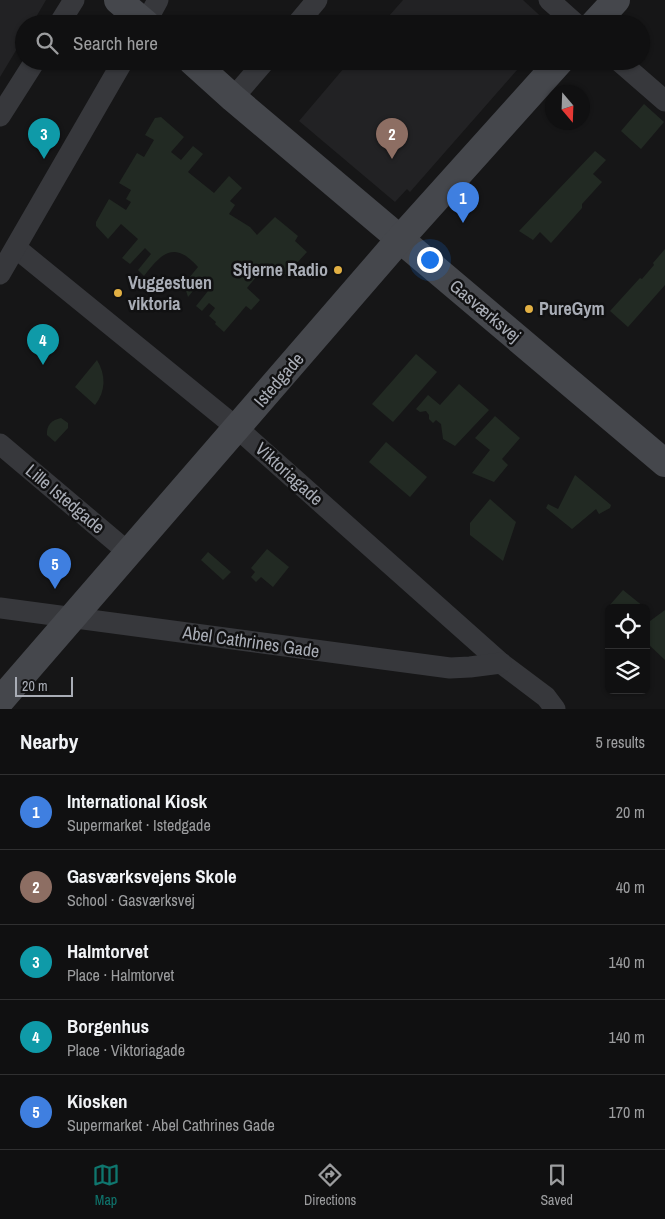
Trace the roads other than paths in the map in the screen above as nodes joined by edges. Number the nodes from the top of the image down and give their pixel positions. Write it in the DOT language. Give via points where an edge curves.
graph roads {
  1 [pos="74,0"];
  2 [pos="118,0"];
  3 [pos="158,0"];
  4 [pos="317,0"];
  5 [pos="549,0"];
  6 [pos="616,0"];
  7 [pos="65,15"];
  8 [pos="135,15"];
  9 [pos="150,15"];
  10 [pos="304,15"];
  11 [pos="566,15"];
  12 [pos="602,15"];
  13 [pos="29,70"];
  14 [pos="118,70"];
  15 [pos="202,70"];
  16 [pos="257,70"];
  17 [pos="552,70"];
  18 [pos="629,70"];
  19 [pos="233,98"];
  20 [pos="665,101"];
  21 [pos="0,116"];
  22 [pos="400,239"];
  23 [pos="16,248"];
  24 [pos="0,274"];
  25 [pos="237,428"];
  26 [pos="0,444"];
  27 [pos="665,463"];
  28 [pos="129,553"];
  29 [pos="0,608"];
  30 [pos="72,618"];
  31 [pos="501,663"];
  32 [pos="0,701"];
  33 [pos="555,709"];
  1 -- 7 [label="street"];
  2 -- 8 [label="street"];
  3 -- 9 [label="street"];
  4 -- 10 [label="street"];
  5 -- 11 [label="street"];
  6 -- 12 [label="street"];
  13 -- 21 [label="street"];
  14 -- 23 [label="street"];
  15 -- 19 [label="street, Gasværksvej"];
  16 -- 19 [label="street"];
  17 -- 22 [label="street, Istedgade"];
  18 -- 20 [label="street"];
  19 -- 22 [label="street, Gasværksvej"];
  22 -- 25 [label="street, Istedgade"];
  22 -- 27 [label="street, Gasværksvej"];
  23 -- 24 [label="street"];
  23 -- 25 [label="street, Viktoriagade"];
  25 -- 28 [label="street, Istedgade"];
  25 -- 31 [label="street, Viktoriagade"];
  26 -- 28 [label="street, Lille Istedgade"];
  28 -- 30 [label="street, Istedgade"];
  29 -- 30 [label="street, Abel Cathrines Gade"];
  30 -- 31 [label="street, Abel Cathrines Gade" via="450,668"];
  30 -- 32 [label="street, Istedgade"];
  31 -- 33 [label="street, Viktoriagade" via="546,697"];
}
